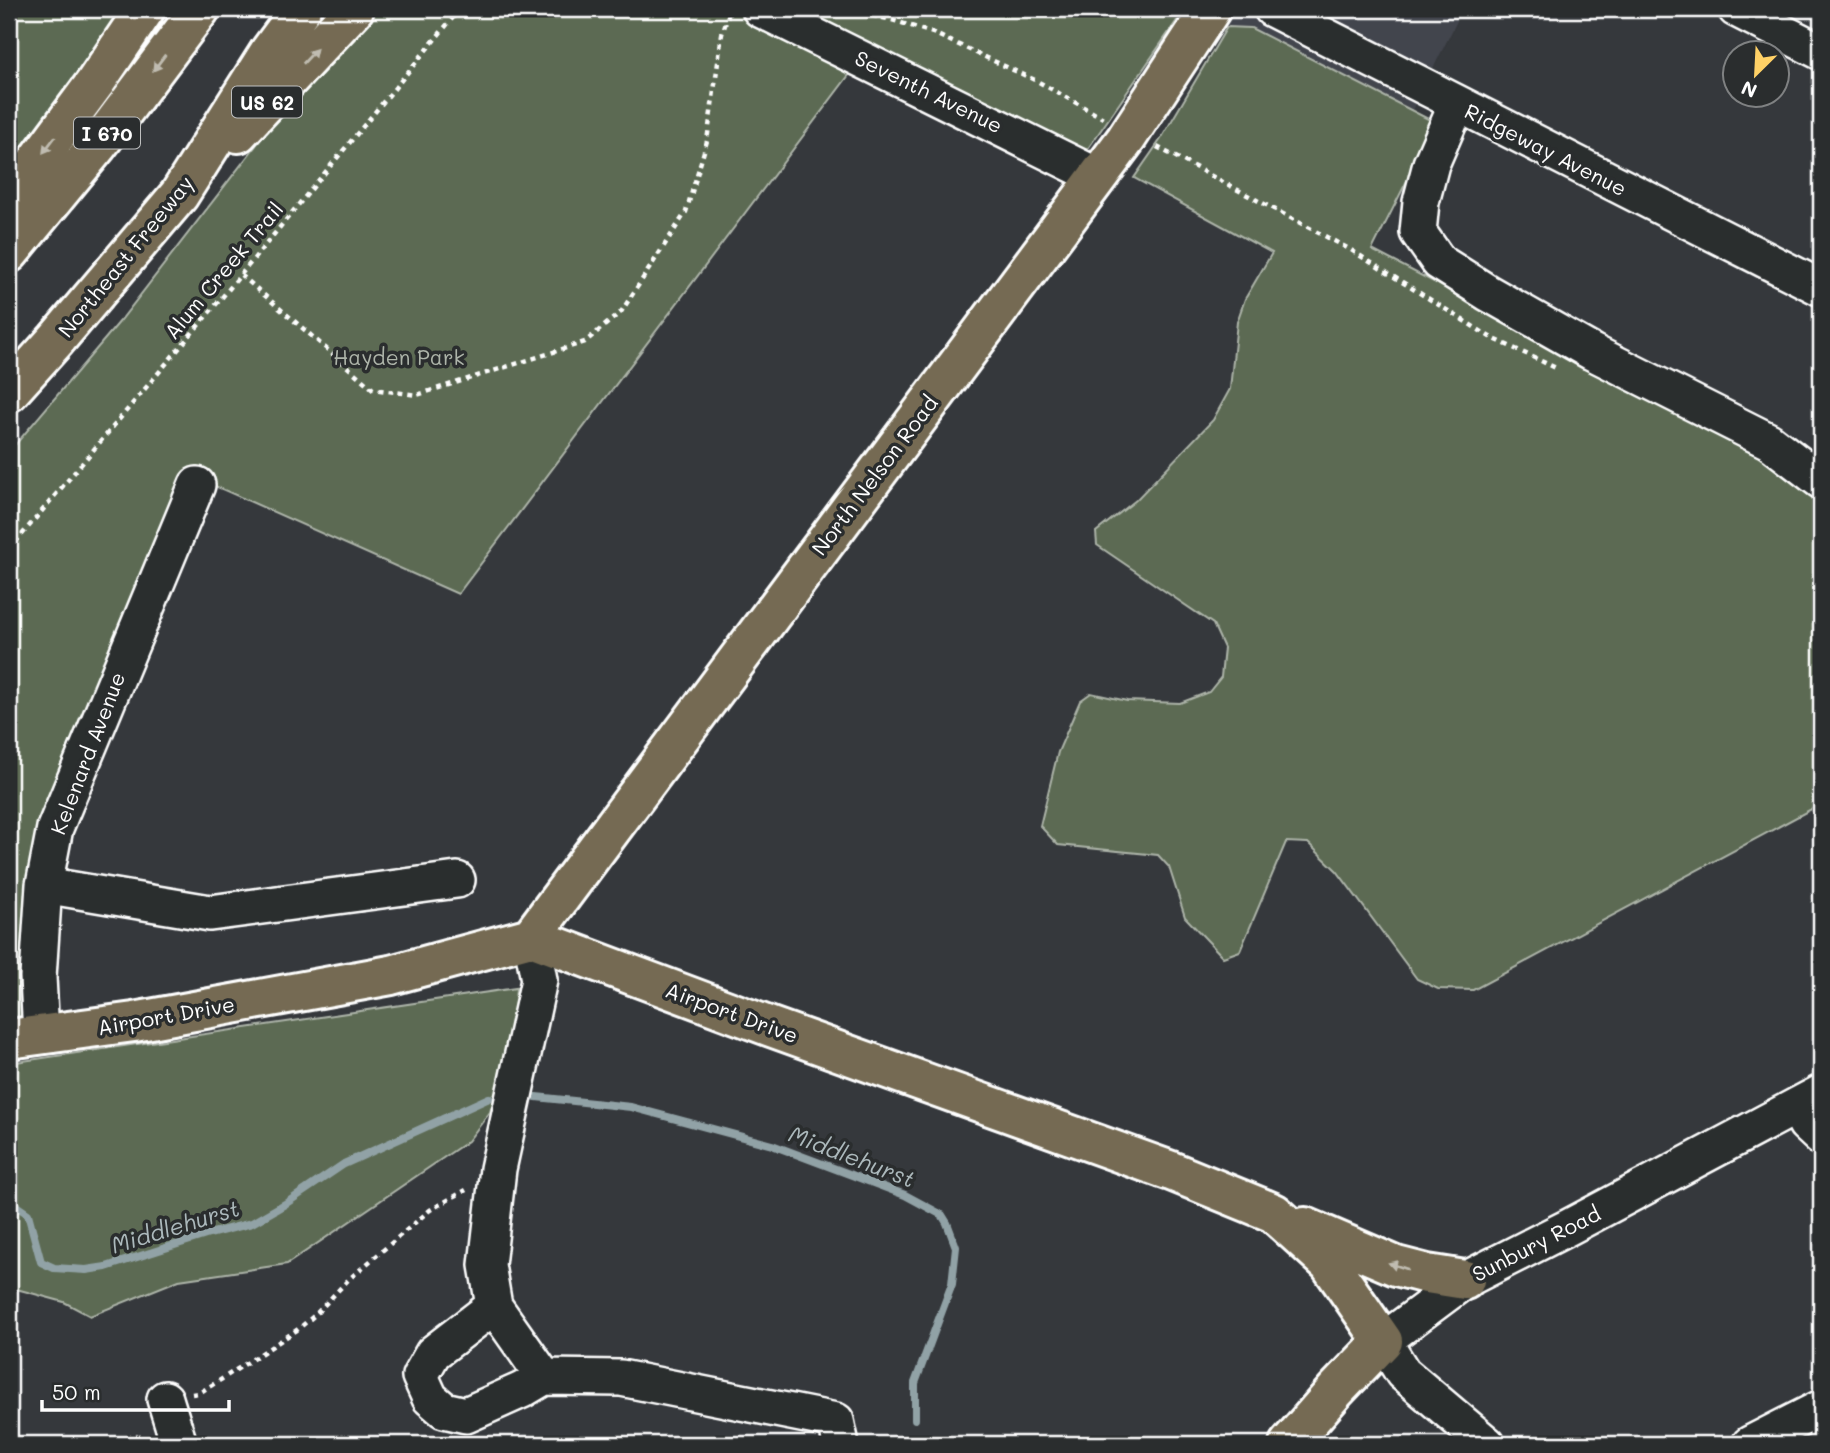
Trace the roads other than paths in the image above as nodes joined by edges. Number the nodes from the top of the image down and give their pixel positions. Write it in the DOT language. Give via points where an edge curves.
graph roads {
  1 [pos="145,9"];
  2 [pos="200,9"];
  3 [pos="301,9"];
  4 [pos="354,9"];
  5 [pos="760,9"];
  6 [pos="1211,9"];
  7 [pos="1272,9"];
  8 [pos="1736,9"];
  9 [pos="1331,22"];
  10 [pos="1821,52"];
  11 [pos="1457,104"];
  12 [pos="1097,176"];
  13 [pos="179,195"];
  14 [pos="9,199"];
  15 [pos="9,253"];
  16 [pos="1821,288"];
  17 [pos="9,391"];
  18 [pos="1821,481"];
  19 [pos="197,485"];
  20 [pos="457,880"];
  21 [pos="44,885"];
  22 [pos="531,937"];
  23 [pos="25,1037"];
  24 [pos="1809,1099"];
  25 [pos="1821,1138"];
  26 [pos="1274,1213"];
  27 [pos="1465,1280"];
  28 [pos="494,1306"];
  29 [pos="1383,1341"];
  30 [pos="544,1377"];
  31 [pos="165,1399"];
  32 [pos="1821,1408"];
  33 [pos="179,1444"];
  34 [pos="842,1444"];
  35 [pos="1289,1444"];
  36 [pos="1487,1444"];
  37 [pos="1750,1444"];
  1 -- 14 [label="main road, one-way"];
  2 -- 15 [label="main road, I 670, one-way"];
  3 -- 13 [label="main road, Northeast Freeway"];
  13 -- 4 [label="main road, US 62, one-way"];
  5 -- 12 [label="street, Seventh Avenue"];
  6 -- 12 [label="main road, North Nelson Road"];
  7 -- 9 [label="street, Ridgeway Avenue"];
  8 -- 10 [label="street"];
  9 -- 11 [label="street, Ridgeway Avenue"];
  11 -- 16 [label="street, Ridgeway Avenue"];
  11 -- 18 [label="street" via="1431,164 1421,202 1418,232 1439,262 1592,352 1769,441"];
  12 -- 22 [label="main road, North Nelson Road"];
  13 -- 17 [label="main road, Northeast Freeway"];
  19 -- 21 [label="street, Kelenard Avenue" via="55,828"];
  20 -- 21 [label="street" via="210,913"];
  21 -- 23 [label="street, Kelenard Avenue" via="38,976"];
  22 -- 23 [label="main road, Airport Drive" via="391,975"];
  22 -- 26 [label="main road, Airport Drive" via="1171,1171"];
  22 -- 28 [label="street" via="538,980 498,1169 488,1265"];
  24 -- 25 [label="street" via="1806,1124"];
  24 -- 27 [label="street, Sunbury Road"];
  27 -- 26 [label="main road, one-way" via="1396,1266"];
  26 -- 29 [label="main road, Airport Drive" via="1329,1263"];
  27 -- 29 [label="street, Sunbury Road"];
  28 -- 30 [label="street"];
  28 -- 30 [label="street" via="433,1353 420,1376 430,1398 444,1410 466,1415"];
  29 -- 35 [label="main road, Sunbury Road"];
  29 -- 36 [label="street" via="1403,1373"];
  30 -- 34 [label="street" via="621,1378 836,1422"];
  31 -- 33 [label="street"];
  32 -- 37 [label="street"];
}
